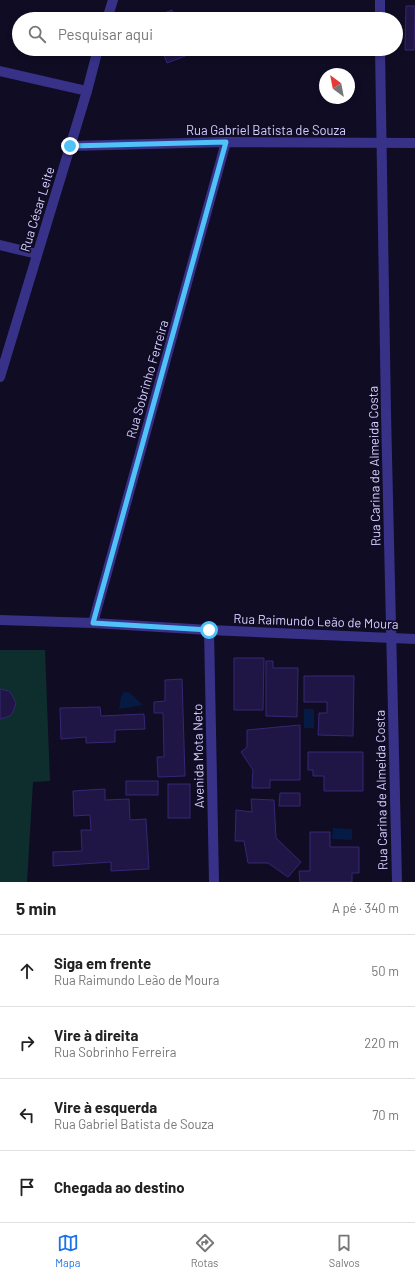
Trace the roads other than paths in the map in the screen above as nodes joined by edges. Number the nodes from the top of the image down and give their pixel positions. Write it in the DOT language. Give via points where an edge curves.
graph roads {
  1 [pos="113,0"];
  2 [pos="380,0"];
  3 [pos="109,12"];
  4 [pos="380,12"];
  5 [pos="96,56"];
  6 [pos="380,56"];
  7 [pos="0,70"];
  8 [pos="87,91"];
  9 [pos="226,142"];
  10 [pos="382,143"];
  11 [pos="415,143"];
  12 [pos="70,146"];
  13 [pos="0,245"];
  14 [pos="38,254"];
  15 [pos="0,377"];
  16 [pos="0,620"];
  17 [pos="93,623"];
  18 [pos="209,630"];
  19 [pos="391,637"];
  20 [pos="415,639"];
  21 [pos="214,882"];
  22 [pos="397,882"];
  1 -- 3 [label="street"];
  2 -- 4 [label="street"];
  5 -- 8 [label="street, Rua César Leite"];
  6 -- 10 [label="street, Rua Carina de Almeida Costa"];
  7 -- 8 [label="street"];
  8 -- 12 [label="street, Rua César Leite"];
  9 -- 10 [label="street, Rua Gabriel Batista de Souza"];
  9 -- 12 [label="street, Rua Gabriel Batista de Souza"];
  9 -- 17 [label="street, Rua Sobrinho Ferreira"];
  10 -- 11 [label="street, Rua Gabriel Batista de Souza"];
  10 -- 19 [label="street, Rua Carina de Almeida Costa"];
  12 -- 14 [label="street, Rua César Leite"];
  13 -- 14 [label="street"];
  14 -- 15 [label="street, Rua César Leite"];
  16 -- 17 [label="street, Rua Raimundo Leão de Moura"];
  17 -- 18 [label="street, Rua Raimundo Leão de Moura"];
  18 -- 19 [label="street, Rua Raimundo Leão de Moura"];
  18 -- 21 [label="street, Avenida Mota Neto"];
  19 -- 20 [label="street, Rua Raimundo Leão de Moura"];
  19 -- 22 [label="street, Rua Carina de Almeida Costa"];
}
